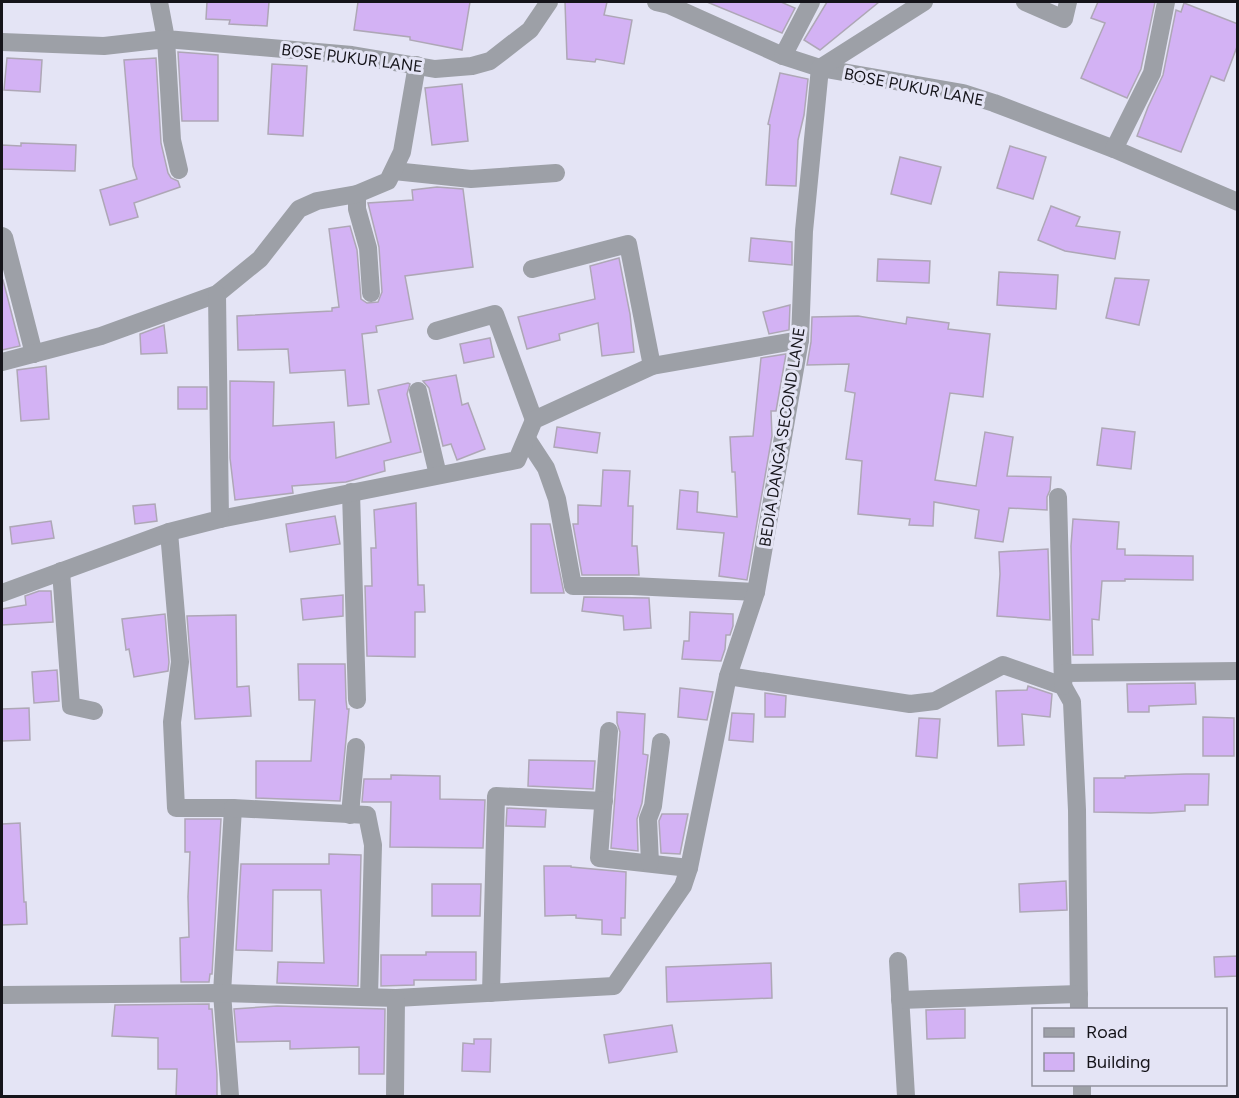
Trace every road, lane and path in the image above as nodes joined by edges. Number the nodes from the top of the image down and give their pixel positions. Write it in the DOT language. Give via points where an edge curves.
graph roads {
  1 [pos="159,2"];
  2 [pos="549,2"];
  3 [pos="811,2"];
  4 [pos="924,2"];
  5 [pos="1025,2"];
  6 [pos="1068,2"];
  7 [pos="1166,2"];
  8 [pos="666,3"];
  9 [pos="166,39"];
  10 [pos="2,42"];
  11 [pos="783,56"];
  12 [pos="417,65"];
  13 [pos="820,68"];
  14 [pos="1114,149"];
  15 [pos="179,170"];
  16 [pos="394,171"];
  17 [pos="556,173"];
  18 [pos="357,194"];
  19 [pos="1238,202"];
  20 [pos="2,236"];
  21 [pos="532,269"];
  22 [pos="371,293"];
  23 [pos="217,294"];
  24 [pos="436,331"];
  25 [pos="800,340"];
  26 [pos="34,354"];
  27 [pos="2,362"];
  28 [pos="652,366"];
  29 [pos="418,391"];
  30 [pos="534,420"];
  31 [pos="527,439"];
  32 [pos="438,475"];
  33 [pos="351,492"];
  34 [pos="1058,496"];
  35 [pos="220,519"];
  36 [pos="169,532"];
  37 [pos="62,572"];
  38 [pos="756,592"];
  39 [pos="2,593"];
  40 [pos="1238,672"];
  41 [pos="728,676"];
  42 [pos="1063,686"];
  43 [pos="357,700"];
  44 [pos="94,711"];
  45 [pos="609,731"];
  46 [pos="661,742"];
  47 [pos="356,747"];
  48 [pos="603,801"];
  49 [pos="233,808"];
  50 [pos="350,815"];
  51 [pos="650,863"];
  52 [pos="689,868"];
  53 [pos="898,961"];
  54 [pos="222,993"];
  55 [pos="491,993"];
  56 [pos="2,996"];
  57 [pos="369,997"];
  58 [pos="396,998"];
  59 [pos="900,1000"];
  60 [pos="1079,1002"];
  61 [pos="230,1096"];
  62 [pos="395,1096"];
  63 [pos="906,1096"];
  1 -- 9 [label="street"];
  2 -- 12 [label="street, BOSE PUKUR LANE" via="530,30 490,61 435,69"];
  3 -- 11 [label="street"];
  4 -- 13 [label="street"];
  5 -- 6 [label="street" via="1064,19"];
  7 -- 14 [label="street" via="1152,73"];
  8 -- 11 [label="street, BOSE PUKUR LANE"];
  9 -- 10 [label="street, BOSE PUKUR LANE" via="104,46"];
  9 -- 12 [label="street, BOSE PUKUR LANE" via="352,55"];
  9 -- 15 [label="street" via="172,140"];
  11 -- 13 [label="street, BOSE PUKUR LANE"];
  12 -- 16 [label="street" via="402,152"];
  13 -- 14 [label="street, BOSE PUKUR LANE" via="963,93"];
  13 -- 25 [label="street, BEDIA DANGA SECOND LANE" via="804,231"];
  14 -- 19 [label="street, BOSE PUKUR LANE"];
  16 -- 17 [label="street" via="471,179"];
  16 -- 18 [label="street" via="388,181"];
  18 -- 22 [label="street" via="368,248"];
  18 -- 23 [label="street" via="317,201 298,209 260,259"];
  20 -- 26 [label="street"];
  21 -- 28 [label="street" via="628,244"];
  23 -- 26 [label="street" via="101,336"];
  23 -- 35 [label="street"];
  24 -- 30 [label="street" via="495,314"];
  25 -- 28 [label="street"];
  25 -- 38 [label="street, BEDIA DANGA SECOND LANE"];
  26 -- 27 [label="street"];
  28 -- 30 [label="street"];
  29 -- 32 [label="street"];
  30 -- 31 [label="street"];
  31 -- 32 [label="street" via="517,460"];
  31 -- 38 [label="street" via="546,468 557,499 573,586"];
  32 -- 33 [label="street"];
  33 -- 35 [label="street"];
  33 -- 43 [label="street"];
  34 -- 42 [label="street"];
  35 -- 36 [label="street"];
  36 -- 37 [label="street"];
  36 -- 49 [label="street" via="180,662 172,722 176,808"];
  37 -- 39 [label="street"];
  37 -- 44 [label="street" via="71,706"];
  38 -- 41 [label="street, BEDIA DANGA SECOND LANE"];
  40 -- 42 [label="street" via="1064,673"];
  41 -- 42 [label="street" via="910,704 935,701 1003,665"];
  41 -- 52 [label="street, BEDIA DANGA SECOND LANE"];
  42 -- 60 [label="street" via="1072,702"];
  45 -- 48 [label="street"];
  46 -- 51 [label="street" via="648,819"];
  47 -- 50 [label="street"];
  48 -- 51 [label="street" via="599,858"];
  48 -- 55 [label="street" via="495,796"];
  49 -- 50 [label="street"];
  49 -- 54 [label="street"];
  50 -- 57 [label="street" via="367,815 374,845"];
  51 -- 52 [label="street"];
  52 -- 55 [label="street, BEDIA DANGA SECOND LANE" via="683,886 614,986"];
  53 -- 59 [label="street"];
  54 -- 56 [label="street"];
  54 -- 57 [label="street"];
  54 -- 61 [label="street"];
  55 -- 58 [label="street"];
  57 -- 58 [label="street"];
  58 -- 62 [label="street"];
  59 -- 60 [label="street"];
  59 -- 63 [label="street"];
}
